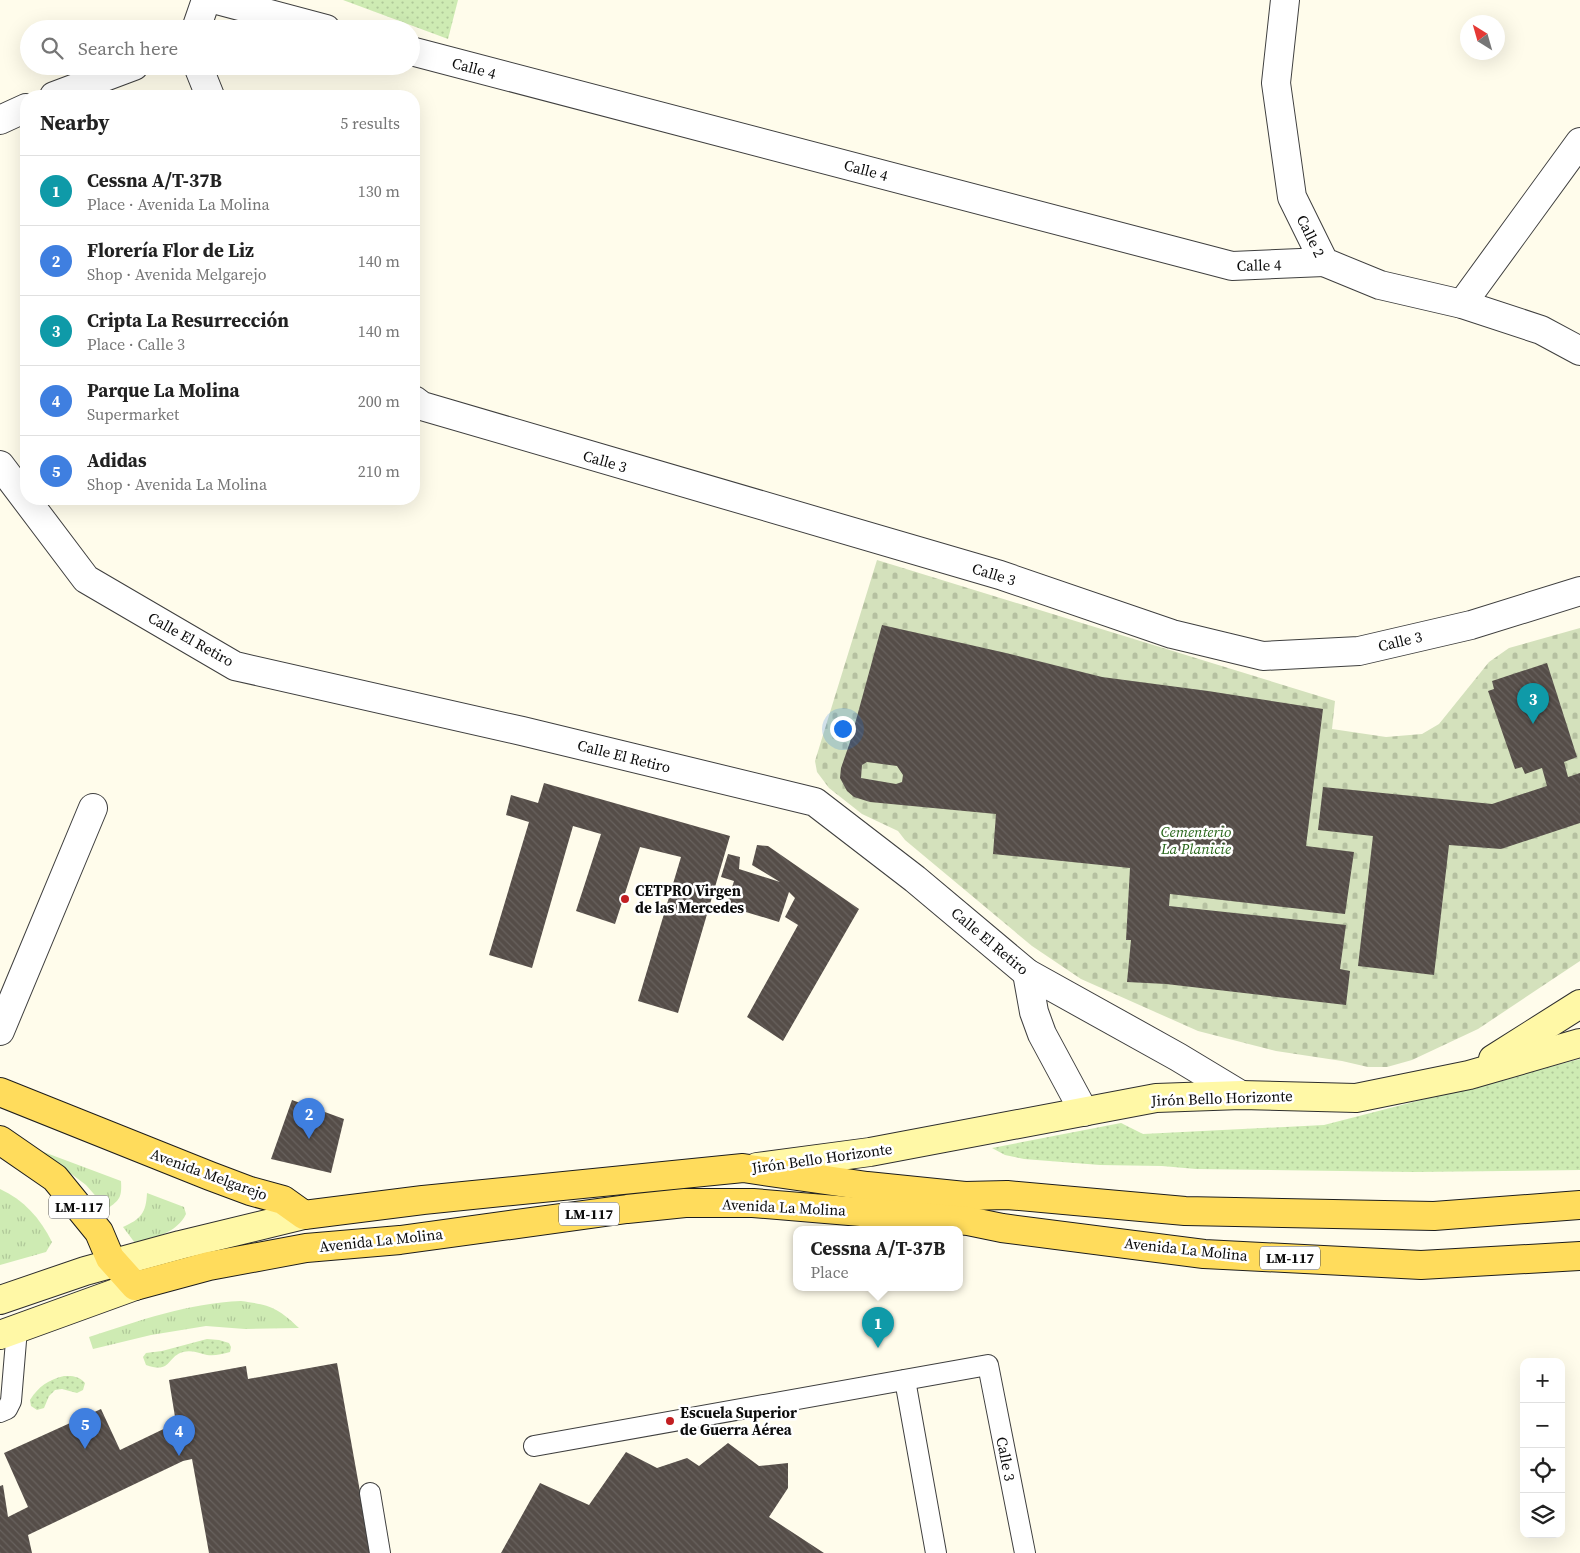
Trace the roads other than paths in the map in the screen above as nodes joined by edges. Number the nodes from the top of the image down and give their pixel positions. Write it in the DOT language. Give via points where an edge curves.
graph roads {
  1 [pos="206,0"];
  2 [pos="217,0"];
  3 [pos="1286,0"];
  4 [pos="199,20"];
  5 [pos="292,20"];
  6 [pos="420,53"];
  7 [pos="110,75"];
  8 [pos="202,75"];
  9 [pos="70,90"];
  10 [pos="208,90"];
  11 [pos="20,111"];
  12 [pos="0,120"];
  13 [pos="1580,142"];
  14 [pos="1324,262"];
  15 [pos="1462,304"];
  16 [pos="1580,351"];
  17 [pos="420,404"];
  18 [pos="0,465"];
  19 [pos="20,492"];
  20 [pos="30,505"];
  21 [pos="1580,592"];
  22 [pos="93,808"];
  23 [pos="1027,973"];
  24 [pos="1580,1004"];
  25 [pos="0,1031"];
  26 [pos="1580,1043"];
  27 [pos="1469,1075"];
  28 [pos="0,1092"];
  29 [pos="1240,1094"];
  30 [pos="1084,1112"];
  31 [pos="2,1142"];
  32 [pos="743,1168"];
  33 [pos="1580,1205"];
  34 [pos="304,1215"];
  35 [pos="471,1230"];
  36 [pos="1580,1256"];
  37 [pos="115,1263"];
  38 [pos="135,1286"];
  39 [pos="0,1300"];
  40 [pos="9,1332"];
  41 [pos="905,1380"];
  42 [pos="0,1412"];
  43 [pos="534,1446"];
  44 [pos="370,1493"];
  45 [pos="380,1553"];
  46 [pos="936,1553"];
  47 [pos="1025,1553"];
  1 -- 4 [label="street"];
  2 -- 5 [label="street"];
  3 -- 14 [label="street, Calle 2" via="1276,83 1292,197"];
  6 -- 14 [label="street, Calle 4" via="1232,266"];
  7 -- 9 [label="street"];
  8 -- 10 [label="street"];
  11 -- 12 [label="street"];
  13 -- 15 [label="street"];
  14 -- 15 [label="street, Calle 2" via="1380,286"];
  15 -- 16 [label="street, Calle 2" via="1541,330"];
  17 -- 21 [label="street, Calle 3" via="1000,575 1172,634 1263,656 1359,651 1471,624"];
  18 -- 19 [label="street, Calle El Retiro"];
  20 -- 23 [label="street, Calle El Retiro" via="86,580 235,666 815,802 915,879"];
  22 -- 25 [label="street"];
  23 -- 29 [label="street, Calle El Retiro"];
  23 -- 30 [label="street" via="1034,1012 1042,1034"];
  24 -- 27 [label="street"];
  26 -- 27 [label="street, Jirón Bello Horizonte"];
  27 -- 29 [label="street, Jirón Bello Horizonte" via="1356,1098"];
  28 -- 34 [label="main road, Avenida Melgarejo" via="226,1182 283,1200"];
  29 -- 30 [label="street, Jirón Bello Horizonte" via="1156,1098"];
  30 -- 32 [label="street, Jirón Bello Horizonte" via="870,1152"];
  31 -- 37 [label="main road, LM-117" via="55,1178 99,1232"];
  32 -- 33 [label="main road, Avenida La Molina / LM-117" via="965,1196 1007,1195 1185,1211 1434,1216"];
  32 -- 34 [label="main road, Avenida La Molina / LM-117"];
  32 -- 35 [label="main road" via="694,1190 495,1216"];
  34 -- 37 [label="street, LM-117"];
  35 -- 36 [label="main road, Avenida La Molina / LM-117" via="627,1209 753,1203 968,1221 1204,1254 1421,1265"];
  35 -- 38 [label="main road, Avenida La Molina / LM-117" via="306,1248 209,1266"];
  37 -- 38 [label="main road, LM-117"];
  37 -- 39 [label="street, LM-117"];
  38 -- 40 [label="street, Avenida La Molina / LM-117"];
  40 -- 42 [label="lane" via="11,1401 7,1409"];
  41 -- 43 [label="lane"];
  41 -- 46 [label="lane"];
  41 -- 47 [label="lane, Calle 3" via="988,1365"];
  44 -- 45 [label="lane"];
}
